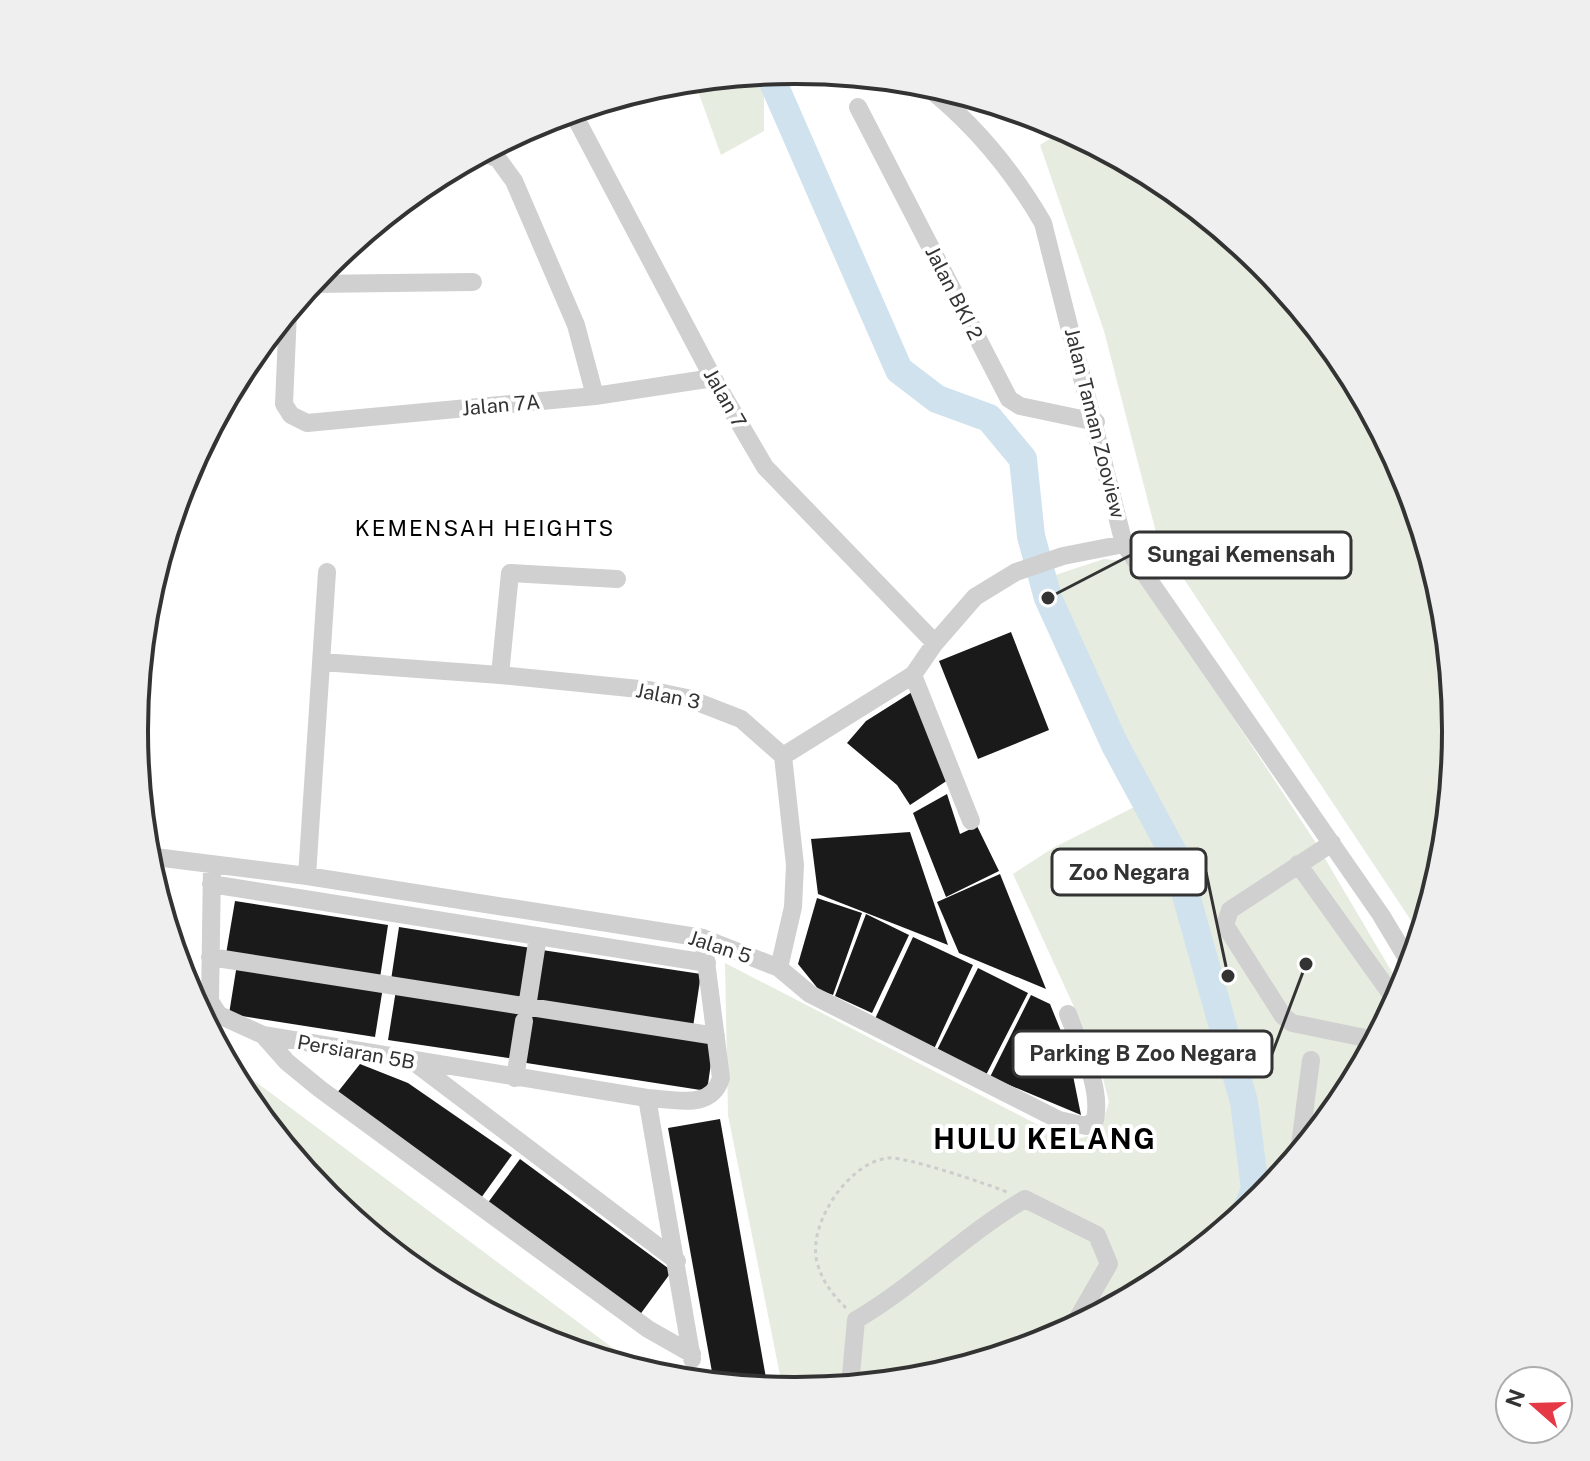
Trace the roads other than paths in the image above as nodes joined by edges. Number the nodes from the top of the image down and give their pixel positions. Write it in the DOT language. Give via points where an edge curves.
graph roads {
  1 [pos="946,102"];
  2 [pos="858,107"];
  3 [pos="578,122"];
  4 [pos="496,158"];
  5 [pos="473,282"];
  6 [pos="328,284"];
  7 [pos="287,331"];
  8 [pos="713,378"];
  9 [pos="595,396"];
  10 [pos="1096,422"];
  11 [pos="1124,544"];
  12 [pos="327,572"];
  13 [pos="617,579"];
  14 [pos="935,643"];
  15 [pos="322,662"];
  16 [pos="500,675"];
  17 [pos="913,675"];
  18 [pos="783,756"];
  19 [pos="971,821"];
  20 [pos="1332,843"];
  21 [pos="162,860"];
  22 [pos="1298,864"];
  23 [pos="211,875"];
  24 [pos="307,876"];
  25 [pos="538,936"];
  26 [pos="703,938"];
  27 [pos="1402,951"];
  28 [pos="210,957"];
  29 [pos="707,963"];
  30 [pos="779,968"];
  31 [pos="1387,989"];
  32 [pos="526,1014"];
  33 [pos="1068,1014"];
  34 [pos="263,1035"];
  35 [pos="716,1036"];
  36 [pos="1364,1038"];
  37 [pos="1311,1060"];
  38 [pos="414,1062"];
  39 [pos="515,1078"];
  40 [pos="647,1098"];
  41 [pos="1302,1132"];
  42 [pos="677,1261"];
  43 [pos="1083,1309"];
  44 [pos="851,1374"];
  1 -- 10 [label="street, Jalan Taman Zooview" via="1015,177 1043,223"];
  2 -- 10 [label="street, Jalan BKI 2" via="1009,399"];
  3 -- 8 [label="street, Jalan 7"];
  4 -- 9 [label="street" via="514,181 576,325"];
  5 -- 6 [label="street"];
  7 -- 9 [label="street, Jalan 7A" via="284,404 291,415 307,423"];
  8 -- 9 [label="street, Jalan 7A"];
  8 -- 14 [label="street, Jalan 7" via="765,467"];
  10 -- 11 [label="street, Jalan Taman Zooview"];
  11 -- 14 [label="street" via="1016,572 975,597"];
  11 -- 20 [label="street, Jalan Taman Zooview"];
  12 -- 15 [label="street"];
  13 -- 16 [label="street" via="510,573"];
  14 -- 17 [label="street"];
  15 -- 16 [label="street, Jalan 3"];
  15 -- 24 [label="street"];
  16 -- 18 [label="street, Jalan 3" via="687,698 741,719"];
  17 -- 18 [label="street"];
  17 -- 19 [label="street"];
  18 -- 30 [label="street" via="795,865 793,907"];
  20 -- 22 [label="street"];
  20 -- 27 [label="street, Jalan Taman Zooview"];
  21 -- 23 [label="street, Jalan 5"];
  22 -- 31 [label="street"];
  22 -- 36 [label="street" via="1230,910 1225,925 1283,1016 1292,1023"];
  23 -- 24 [label="street, Jalan 5"];
  23 -- 25 [label="street, Jalan 5"];
  23 -- 28 [label="street, Persiaran 5B"];
  24 -- 26 [label="street, Jalan 5"];
  25 -- 29 [label="street, Jalan 5"];
  25 -- 32 [label="street"];
  26 -- 29 [label="street"];
  26 -- 30 [label="street, Jalan 5"];
  28 -- 32 [label="street"];
  28 -- 34 [label="street, Persiaran 5B" via="214,1008"];
  29 -- 35 [label="street"];
  30 -- 33 [label="street, Jalan 5" via="810,994 1059,1120 1086,1126 1095,1120 1097,1110"];
  32 -- 35 [label="street"];
  32 -- 39 [label="street"];
  34 -- 38 [label="street, Persiaran 5B"];
  34 -- 42 [label="street" via="320,1089 692,1358"];
  35 -- 40 [label="street, Persiaran 5B" via="721,1078 713,1096"];
  37 -- 41 [label="street"];
  38 -- 39 [label="street, Persiaran 5B"];
  38 -- 42 [label="street"];
  39 -- 40 [label="street, Persiaran 5B"];
  40 -- 42 [label="street"];
  43 -- 44 [label="street" via="1109,1264 1097,1235 1025,1199 980,1225 926,1274 856,1320"];
}
